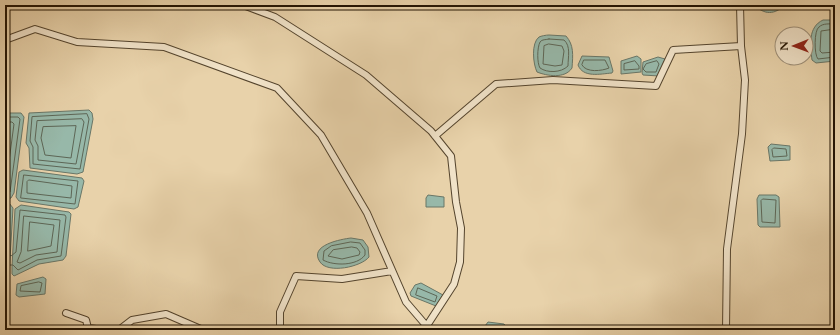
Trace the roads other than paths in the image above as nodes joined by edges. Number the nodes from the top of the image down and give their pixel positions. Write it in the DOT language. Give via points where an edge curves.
graph roads {
  1 [pos="243,5"];
  2 [pos="740,5"];
  3 [pos="5,40"];
  4 [pos="741,46"];
  5 [pos="435,136"];
  6 [pos="392,271"];
  7 [pos="66,313"];
  8 [pos="428,328"];
  9 [pos="104,330"];
  10 [pos="119,330"];
  11 [pos="203,330"];
  12 [pos="280,330"];
  13 [pos="726,330"];
  1 -- 5 [label="street" via="274,17 366,74"];
  2 -- 4 [label="street"];
  3 -- 6 [label="street" via="35,29 77,42 164,48 277,88 321,135 367,213"];
  4 -- 5 [label="street" via="673,50 656,86 553,80 496,84"];
  4 -- 13 [label="street" via="746,80 742,134 727,249"];
  5 -- 8 [label="street" via="451,156 462,244 454,284"];
  6 -- 8 [label="street" via="406,302"];
  6 -- 12 [label="street" via="342,279 296,276 280,312"];
  7 -- 9 [label="street" via="86,320 88,328"];
  10 -- 11 [label="street" via="132,320 166,314"];
}
